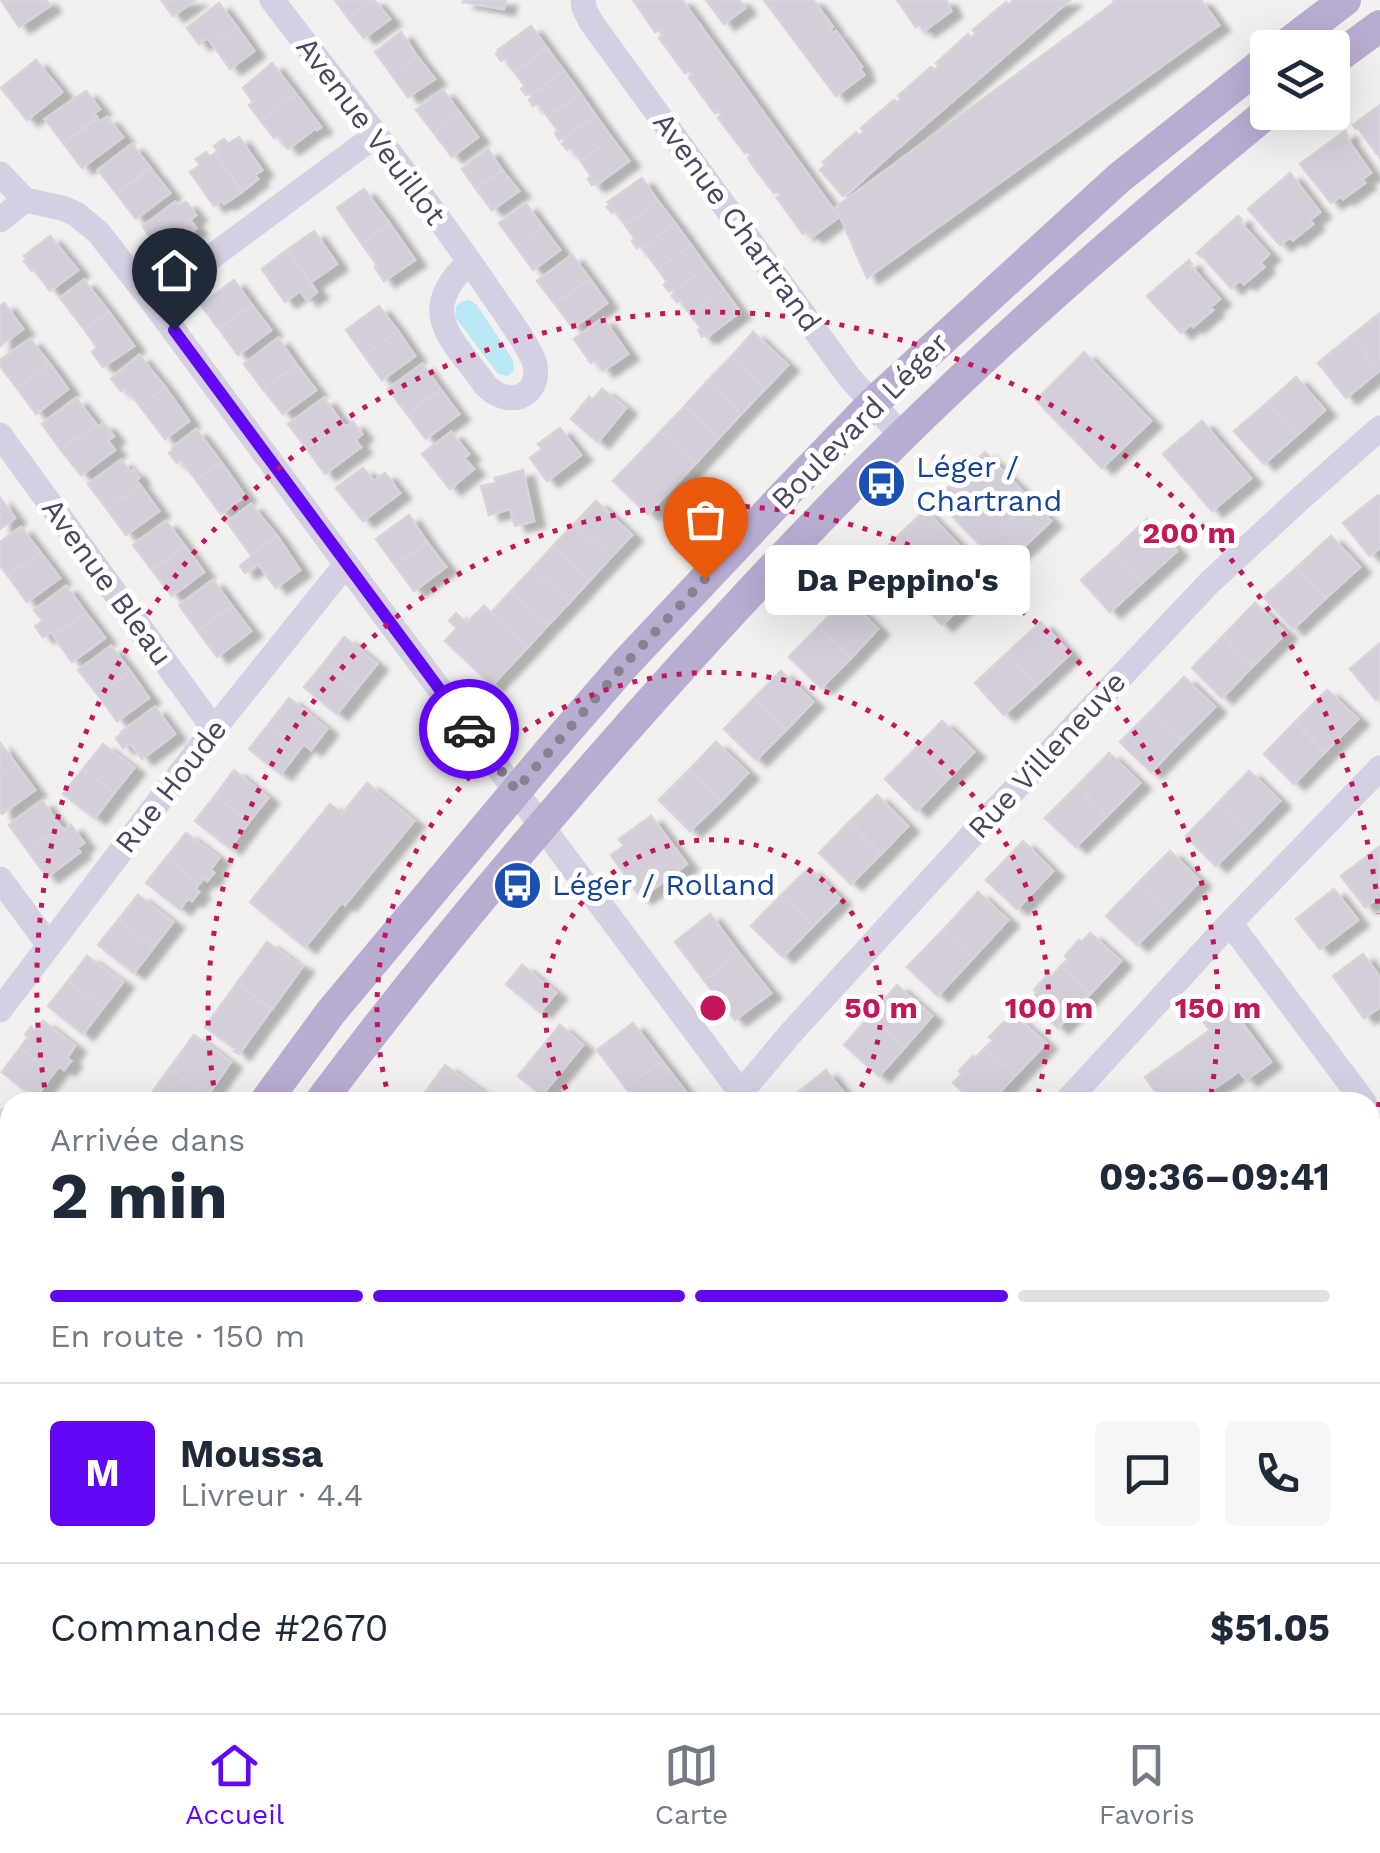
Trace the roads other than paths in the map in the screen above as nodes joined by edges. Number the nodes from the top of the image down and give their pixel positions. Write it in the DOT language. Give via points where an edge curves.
graph roads {
  1 [pos="272,0"];
  2 [pos="583,0"];
  3 [pos="1345,0"];
  4 [pos="1380,26"];
  5 [pos="1306,30"];
  6 [pos="1350,48"];
  7 [pos="1250,74"];
  8 [pos="1250,127"];
  9 [pos="376,135"];
  10 [pos="0,174"];
  11 [pos="25,200"];
  12 [pos="0,220"];
  13 [pos="470,262"];
  14 [pos="152,301"];
  15 [pos="873,403"];
  16 [pos="1380,428"];
  17 [pos="0,435"];
  18 [pos="902,436"];
  19 [pos="346,564"];
  20 [pos="214,729"];
  21 [pos="1380,768"];
  22 [pos="516,790"];
  23 [pos="541,825"];
  24 [pos="0,879"];
  25 [pos="1230,923"];
  26 [pos="49,945"];
  27 [pos="0,1010"];
  28 [pos="272,1092"];
  29 [pos="328,1092"];
  30 [pos="736,1092"];
  31 [pos="746,1092"];
  32 [pos="1086,1092"];
  33 [pos="1357,1092"];
  1 -- 9 [label="street, Avenue Veuillot"];
  2 -- 15 [label="street, Avenue Chartrand" via="591,22"];
  3 -- 5 [label="main road, Boulevard Léger"];
  4 -- 6 [label="main road"];
  7 -- 15 [label="main road, Boulevard Léger" via="1119,178"];
  8 -- 18 [label="main road, Boulevard Léger"];
  9 -- 13 [label="street, Avenue Veuillot"];
  9 -- 14 [label="street"];
  10 -- 11 [label="street"];
  11 -- 12 [label="street"];
  11 -- 14 [label="street" via="88,222"];
  13 -- 13 [label="street, Avenue Veuillot" via="533,359 536,378 526,394 494,393 442,324 446,287"];
  14 -- 19 [label="street"];
  15 -- 18 [label="street, Avenue Chartrand"];
  15 -- 22 [label="main road, Boulevard Léger" via="625,664"];
  16 -- 31 [label="street, Rue Villeneuve" via="1198,595 790,1033"];
  17 -- 20 [label="street, Avenue Bleau"];
  18 -- 23 [label="main road, Boulevard Léger"];
  19 -- 20 [label="street, Rue Houde"];
  19 -- 22 [label="street"];
  20 -- 26 [label="street, Rue Houde"];
  21 -- 25 [label="street"];
  22 -- 23 [label="street"];
  22 -- 28 [label="main road, Boulevard Léger"];
  23 -- 29 [label="main road, Boulevard Léger"];
  23 -- 30 [label="street"];
  24 -- 26 [label="street"];
  25 -- 32 [label="street"];
  25 -- 33 [label="street"];
  26 -- 27 [label="street, Rue Houde"];
}
